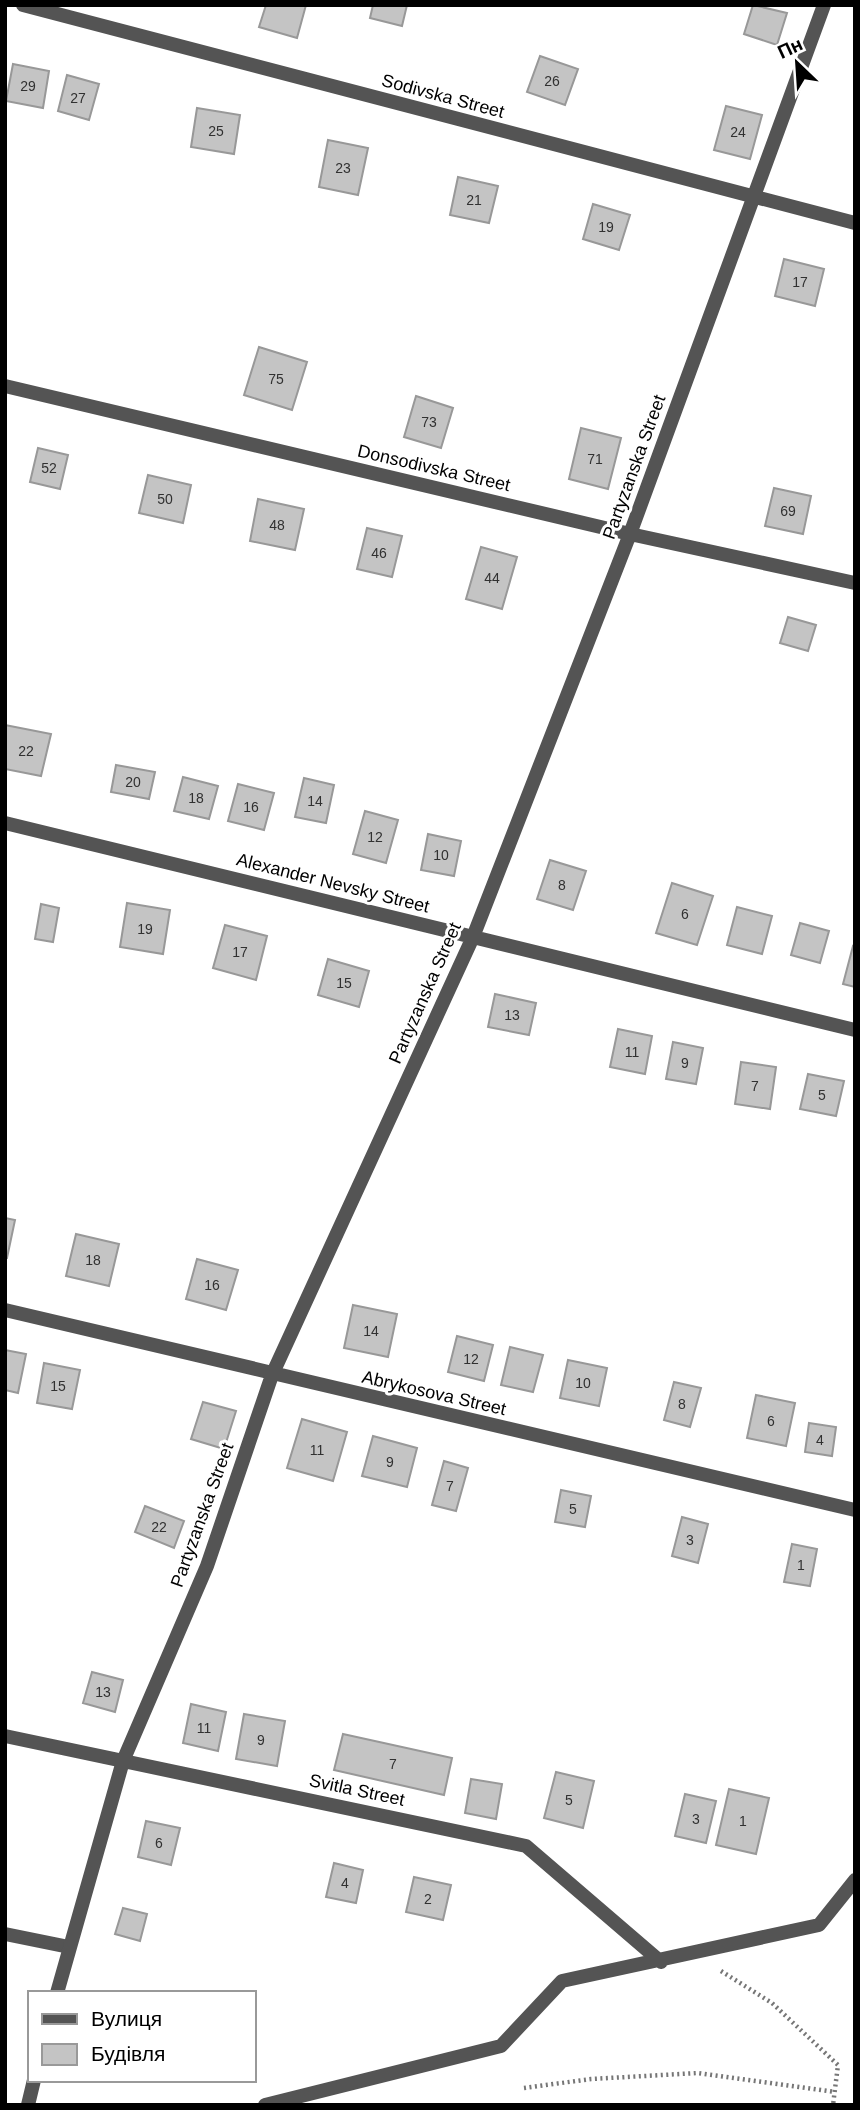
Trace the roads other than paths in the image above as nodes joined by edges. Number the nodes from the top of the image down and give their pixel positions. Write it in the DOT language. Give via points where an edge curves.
graph roads {
  1 [pos="23,5"];
  2 [pos="824,5"];
  3 [pos="753,198"];
  4 [pos="855,223"];
  5 [pos="5,386"];
  6 [pos="630,534"];
  7 [pos="855,583"];
  8 [pos="5,823"];
  9 [pos="473,937"];
  10 [pos="855,1030"];
  11 [pos="5,1310"];
  12 [pos="272,1375"];
  13 [pos="855,1510"];
  14 [pos="5,1736"];
  15 [pos="123,1761"];
  16 [pos="855,1880"];
  17 [pos="5,1934"];
  18 [pos="69,1947"];
  19 [pos="661,1962"];
  20 [pos="58,1991"];
  21 [pos="34,2082"];
  22 [pos="28,2105"];
  23 [pos="265,2105"];
  1 -- 3 [label="street, Sodivska Street"];
  2 -- 3 [label="street, Partyzanska Street"];
  3 -- 4 [label="street, Sodivska Street"];
  3 -- 6 [label="street, Partyzanska Street"];
  5 -- 6 [label="street, Donsodivska Street"];
  6 -- 7 [label="street, Donsodivska Street"];
  6 -- 9 [label="street, Partyzanska Street"];
  8 -- 9 [label="street, Alexander Nevsky Street"];
  9 -- 10 [label="street, Alexander Nevsky Street"];
  9 -- 12 [label="street, Partyzanska Street"];
  11 -- 12 [label="street, Abrykosova Street"];
  12 -- 13 [label="street, Abrykosova Street"];
  12 -- 15 [label="street, Partyzanska Street" via="207,1566"];
  14 -- 15 [label="street, Svitla Street"];
  15 -- 18 [label="street, Partyzanska Street"];
  15 -- 19 [label="street, Svitla Street" via="526,1846"];
  16 -- 19 [label="street" via="819,1925"];
  17 -- 18 [label="street"];
  18 -- 20 [label="street, Partyzanska Street"];
  19 -- 23 [label="street" via="562,1981 501,2046"];
  21 -- 22 [label="street"];
}
